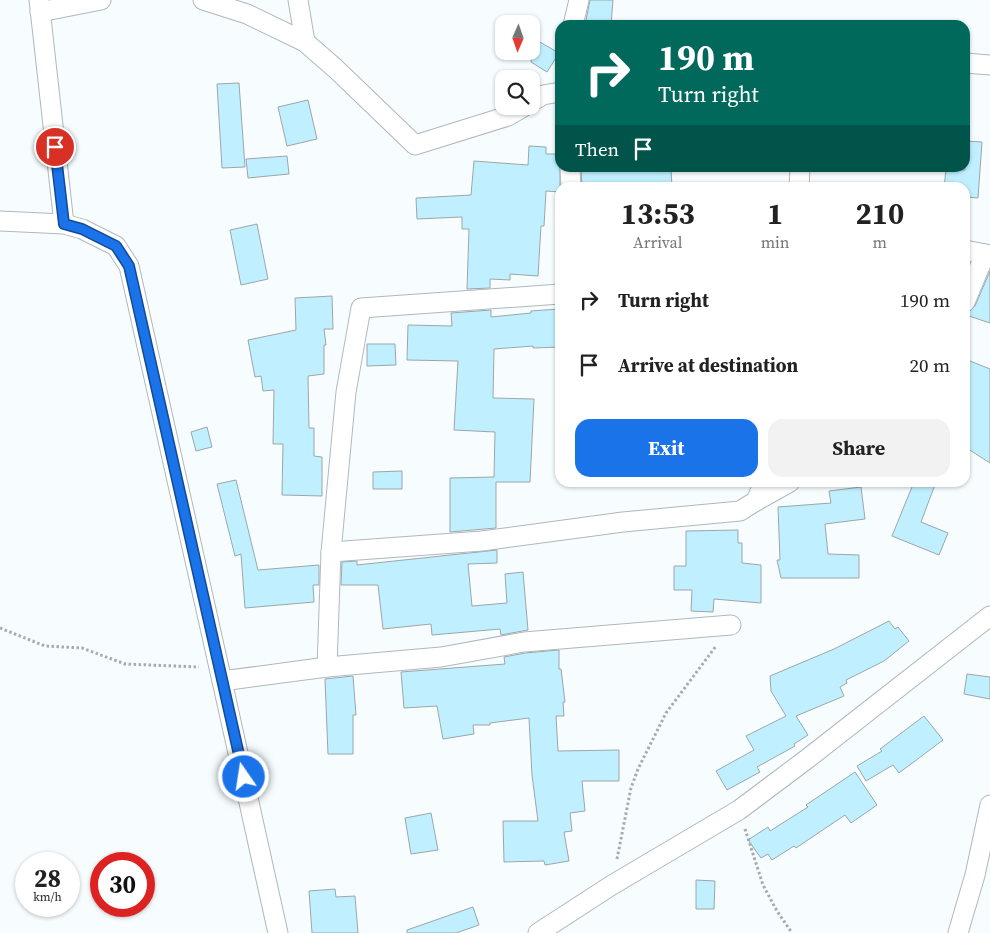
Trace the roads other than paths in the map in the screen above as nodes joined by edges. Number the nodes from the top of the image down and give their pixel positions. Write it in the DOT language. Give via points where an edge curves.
graph roads {
  1 [pos="101,0"];
  2 [pos="203,0"];
  3 [pos="298,0"];
  4 [pos="579,0"];
  5 [pos="39,6"];
  6 [pos="574,20"];
  7 [pos="305,42"];
  8 [pos="970,63"];
  9 [pos="990,65"];
  10 [pos="555,93"];
  11 [pos="540,97"];
  12 [pos="510,115"];
  13 [pos="0,221"];
  14 [pos="64,224"];
  15 [pos="970,251"];
  16 [pos="988,255"];
  17 [pos="970,292"];
  18 [pos="555,294"];
  19 [pos="762,487"];
  20 [pos="781,487"];
  21 [pos="756,501"];
  22 [pos="331,552"];
  23 [pos="990,616"];
  24 [pos="732,625"];
  25 [pos="327,667"];
  26 [pos="222,681"];
  27 [pos="990,805"];
  28 [pos="278,933"];
  29 [pos="538,933"];
  30 [pos="958,933"];
  1 -- 5 [label="street"];
  2 -- 7 [label="street" via="247,14"];
  3 -- 7 [label="street"];
  4 -- 6 [label="street"];
  5 -- 14 [label="street"];
  7 -- 12 [label="street" via="415,145"];
  8 -- 9 [label="street"];
  10 -- 11 [label="street"];
  13 -- 14 [label="street"];
  14 -- 26 [label="street" via="116,246 129,266"];
  15 -- 16 [label="street"];
  16 -- 17 [label="street"];
  18 -- 22 [label="street" via="362,308 346,392"];
  19 -- 21 [label="street"];
  20 -- 21 [label="street"];
  21 -- 22 [label="street" via="740,511 623,522 482,541"];
  22 -- 25 [label="street"];
  23 -- 29 [label="street" via="739,810"];
  24 -- 25 [label="street" via="524,642 440,657"];
  25 -- 26 [label="street"];
  26 -- 28 [label="street"];
  27 -- 30 [label="street"];
}
